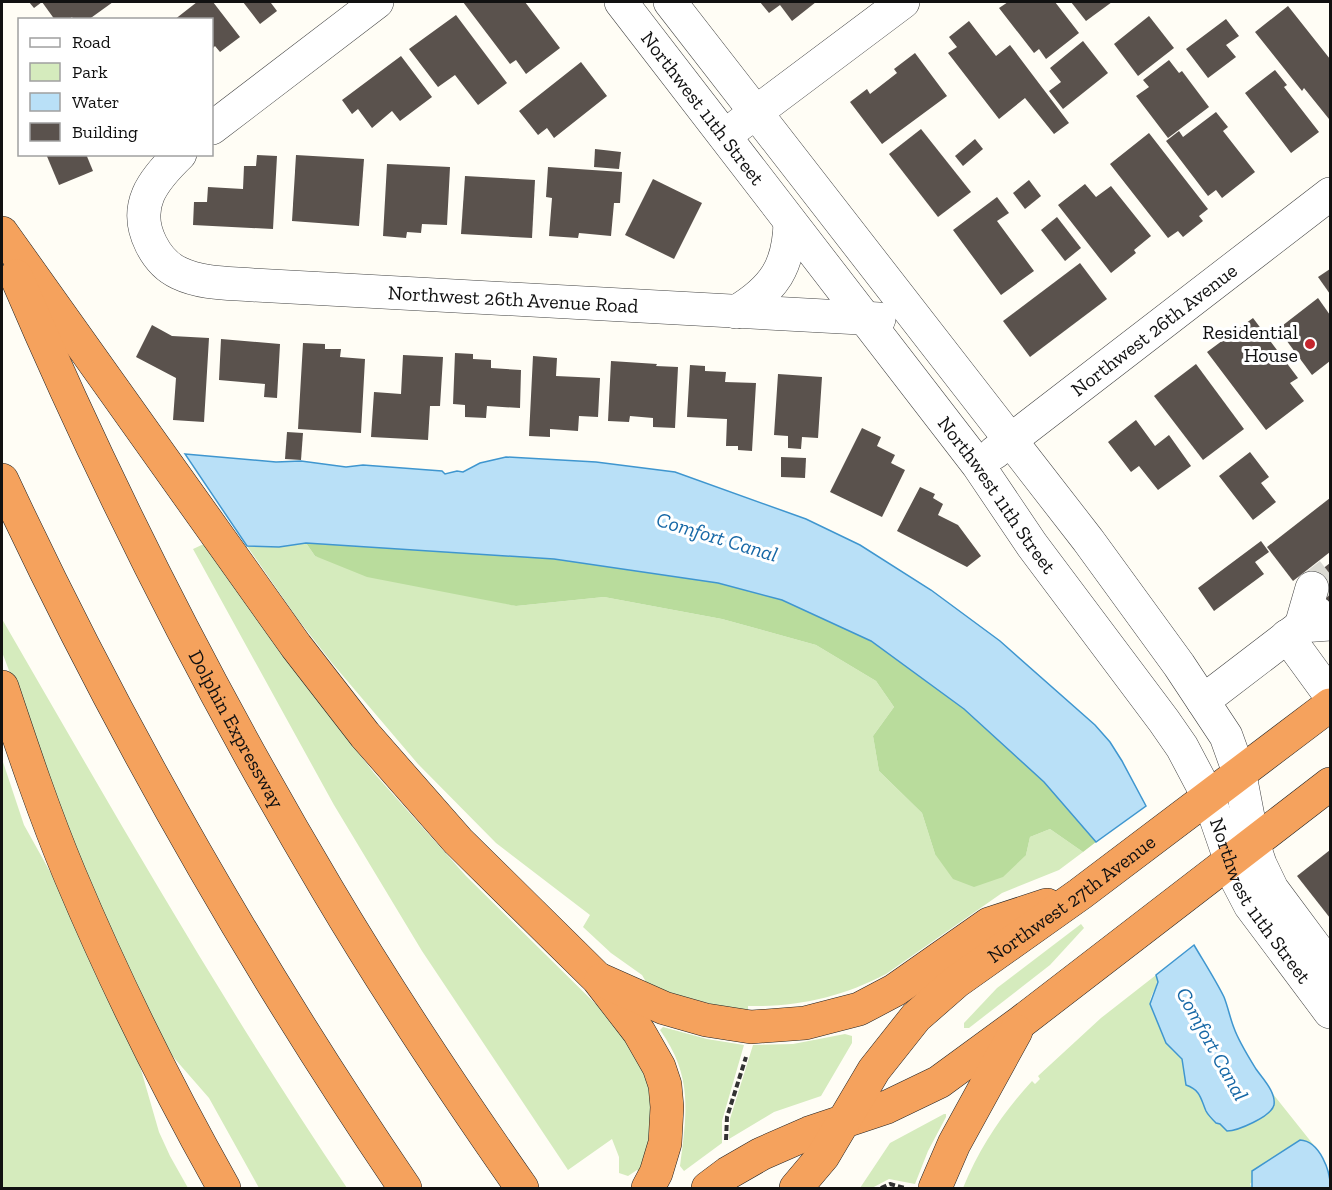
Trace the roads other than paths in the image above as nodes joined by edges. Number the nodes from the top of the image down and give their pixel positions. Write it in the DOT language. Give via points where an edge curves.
graph roads {
  1 [pos="377,2"];
  2 [pos="621,2"];
  3 [pos="670,2"];
  4 [pos="903,2"];
  5 [pos="757,112"];
  6 [pos="213,127"];
  7 [pos="725,135"];
  8 [pos="178,156"];
  9 [pos="1330,194"];
  10 [pos="790,222"];
  11 [pos="2,233"];
  12 [pos="2,242"];
  13 [pos="736,312"];
  14 [pos="864,318"];
  15 [pos="918,320"];
  16 [pos="1011,441"];
  17 [pos="978,465"];
  18 [pos="2,480"];
  19 [pos="1311,616"];
  20 [pos="2,687"];
  21 [pos="1330,695"];
  22 [pos="1203,701"];
  23 [pos="1330,705"];
  24 [pos="1240,775"];
  25 [pos="1330,784"];
  26 [pos="1209,798"];
  27 [pos="1241,852"];
  28 [pos="1080,894"];
  29 [pos="1330,967"];
  30 [pos="598,979"];
  31 [pos="1330,1012"];
  32 [pos="1021,1022"];
  33 [pos="843,1123"];
  34 [pos="224,1188"];
  35 [pos="405,1188"];
  36 [pos="522,1188"];
  37 [pos="648,1188"];
  38 [pos="708,1188"];
  39 [pos="796,1188"];
  40 [pos="935,1188"];
  1 -- 6 [label="street"];
  2 -- 7 [label="street, Northwest 11th Street"];
  3 -- 5 [label="street, Northwest 11th Street"];
  4 -- 5 [label="street"];
  5 -- 7 [label="street"];
  5 -- 15 [label="street, Northwest 11th Street"];
  7 -- 10 [label="street, Northwest 11th Street"];
  8 -- 13 [label="street, Northwest 26th Avenue Road" via="152,188 142,217 160,259 178,273 195,279"];
  9 -- 16 [label="street, Northwest 26th Avenue"];
  10 -- 13 [label="street" via="788,247 777,276 762,295"];
  10 -- 14 [label="street, Northwest 11th Street"];
  11 -- 30 [label="highway" via="296,646 365,735 458,841"];
  12 -- 36 [label="highway, Dolphin Expressway" via="106,477 251,756 394,997"];
  13 -- 14 [label="street, Northwest 26th Avenue Road"];
  14 -- 15 [label="street, Northwest 26th Avenue Road"];
  14 -- 17 [label="street, Northwest 11th Street"];
  15 -- 16 [label="street, Northwest 11th Street"];
  16 -- 17 [label="street, Northwest 26th Avenue"];
  16 -- 22 [label="street, Northwest 11th Street" via="1088,540"];
  17 -- 26 [label="street, Northwest 11th Street" via="1032,545 1164,721"];
  18 -- 35 [label="highway" via="101,683 176,820 255,957"];
  19 -- 21 [label="street"];
  19 -- 22 [label="street"];
  20 -- 34 [label="highway" via="36,788 96,937"];
  22 -- 24 [label="street, Northwest 11th Street" via="1226,736"];
  23 -- 24 [label="highway, Northwest 27th Avenue"];
  24 -- 26 [label="highway, Northwest 27th Avenue"];
  24 -- 27 [label="street, Northwest 11th Street"];
  25 -- 27 [label="highway"];
  26 -- 27 [label="street, Northwest 11th Street"];
  26 -- 28 [label="highway, Northwest 27th Avenue"];
  27 -- 29 [label="street, Northwest 11th Street" via="1260,864 1272,889"];
  27 -- 31 [label="street, Northwest 11th Street" via="1238,882 1250,905"];
  27 -- 32 [label="highway"];
  28 -- 30 [label="highway" via="988,924 877,1000 805,1023 751,1027 717,1023 664,1008"];
  28 -- 33 [label="highway, Northwest 27th Avenue" via="956,982 916,1017 874,1070"];
  30 -- 37 [label="highway" via="650,1049 664,1085 665,1143"];
  32 -- 33 [label="highway" via="939,1082"];
  32 -- 40 [label="highway" via="954,1144"];
  33 -- 38 [label="highway" via="761,1154"];
  33 -- 39 [label="highway, Northwest 27th Avenue" via="823,1156"];
}
